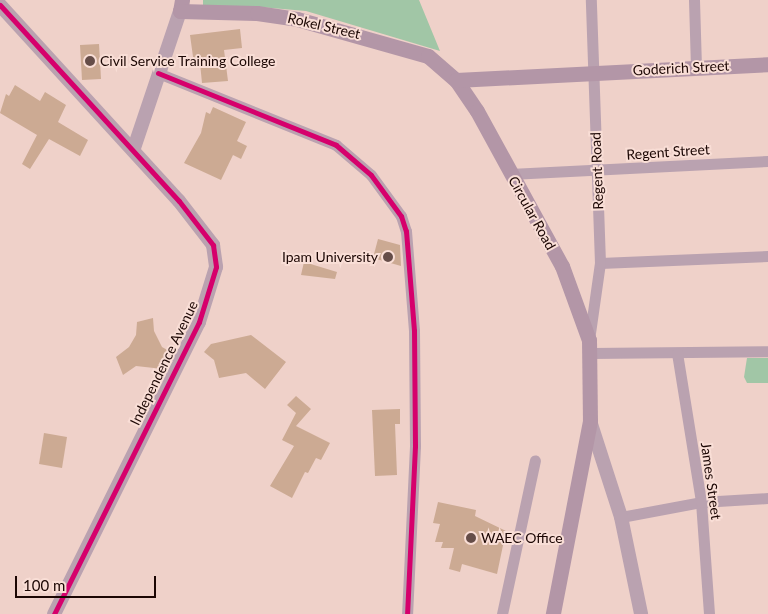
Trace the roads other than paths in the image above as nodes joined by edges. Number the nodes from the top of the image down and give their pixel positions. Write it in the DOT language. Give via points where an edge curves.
graph roads {
  1 [pos="591,0"];
  2 [pos="694,0"];
  3 [pos="0,5"];
  4 [pos="181,6"];
  5 [pos="768,64"];
  6 [pos="696,67"];
  7 [pos="594,72"];
  8 [pos="158,73"];
  9 [pos="456,80"];
  10 [pos="134,148"];
  11 [pos="768,161"];
  12 [pos="597,172"];
  13 [pos="510,174"];
  14 [pos="768,256"];
  15 [pos="600,263"];
  16 [pos="590,347"];
  17 [pos="768,351"];
  18 [pos="677,353"];
  19 [pos="590,421"];
  20 [pos="535,460"];
  21 [pos="768,498"];
  22 [pos="701,502"];
  23 [pos="621,517"];
  24 [pos="54,614"];
  25 [pos="407,614"];
  26 [pos="502,614"];
  27 [pos="553,614"];
  28 [pos="641,614"];
  29 [pos="709,614"];
  1 -- 7 [label="street, Regent Road"];
  2 -- 6 [label="street"];
  3 -- 10 [label="street, Independence Avenue"];
  4 -- 8 [label="street"];
  4 -- 9 [label="main road, Rokel Street" via="257,13 336,28 428,56"];
  5 -- 6 [label="main road, Goderich Street"];
  6 -- 7 [label="main road, Goderich Street"];
  7 -- 9 [label="main road, Goderich Street"];
  7 -- 12 [label="street, Regent Road"];
  8 -- 10 [label="street"];
  8 -- 25 [label="street" via="336,145 371,176 401,216 407,237 414,331 414,446"];
  9 -- 13 [label="main road, Circular Road"];
  10 -- 24 [label="street, Independence Avenue" via="214,245 216,266 199,322"];
  11 -- 12 [label="street, Regent Street"];
  12 -- 13 [label="street, Regent Street"];
  12 -- 15 [label="street, Regent Road"];
  13 -- 16 [label="main road, Circular Road" via="562,266"];
  14 -- 15 [label="street"];
  15 -- 16 [label="street, Regent Road"];
  16 -- 18 [label="street"];
  16 -- 19 [label="main road, Regent Road"];
  17 -- 18 [label="street"];
  18 -- 22 [label="street, James Street"];
  19 -- 23 [label="street, Regent Road"];
  19 -- 27 [label="main road"];
  20 -- 26 [label="street"];
  21 -- 22 [label="street"];
  22 -- 23 [label="street"];
  22 -- 29 [label="street, James Street"];
  23 -- 28 [label="street, Regent Road"];
}
